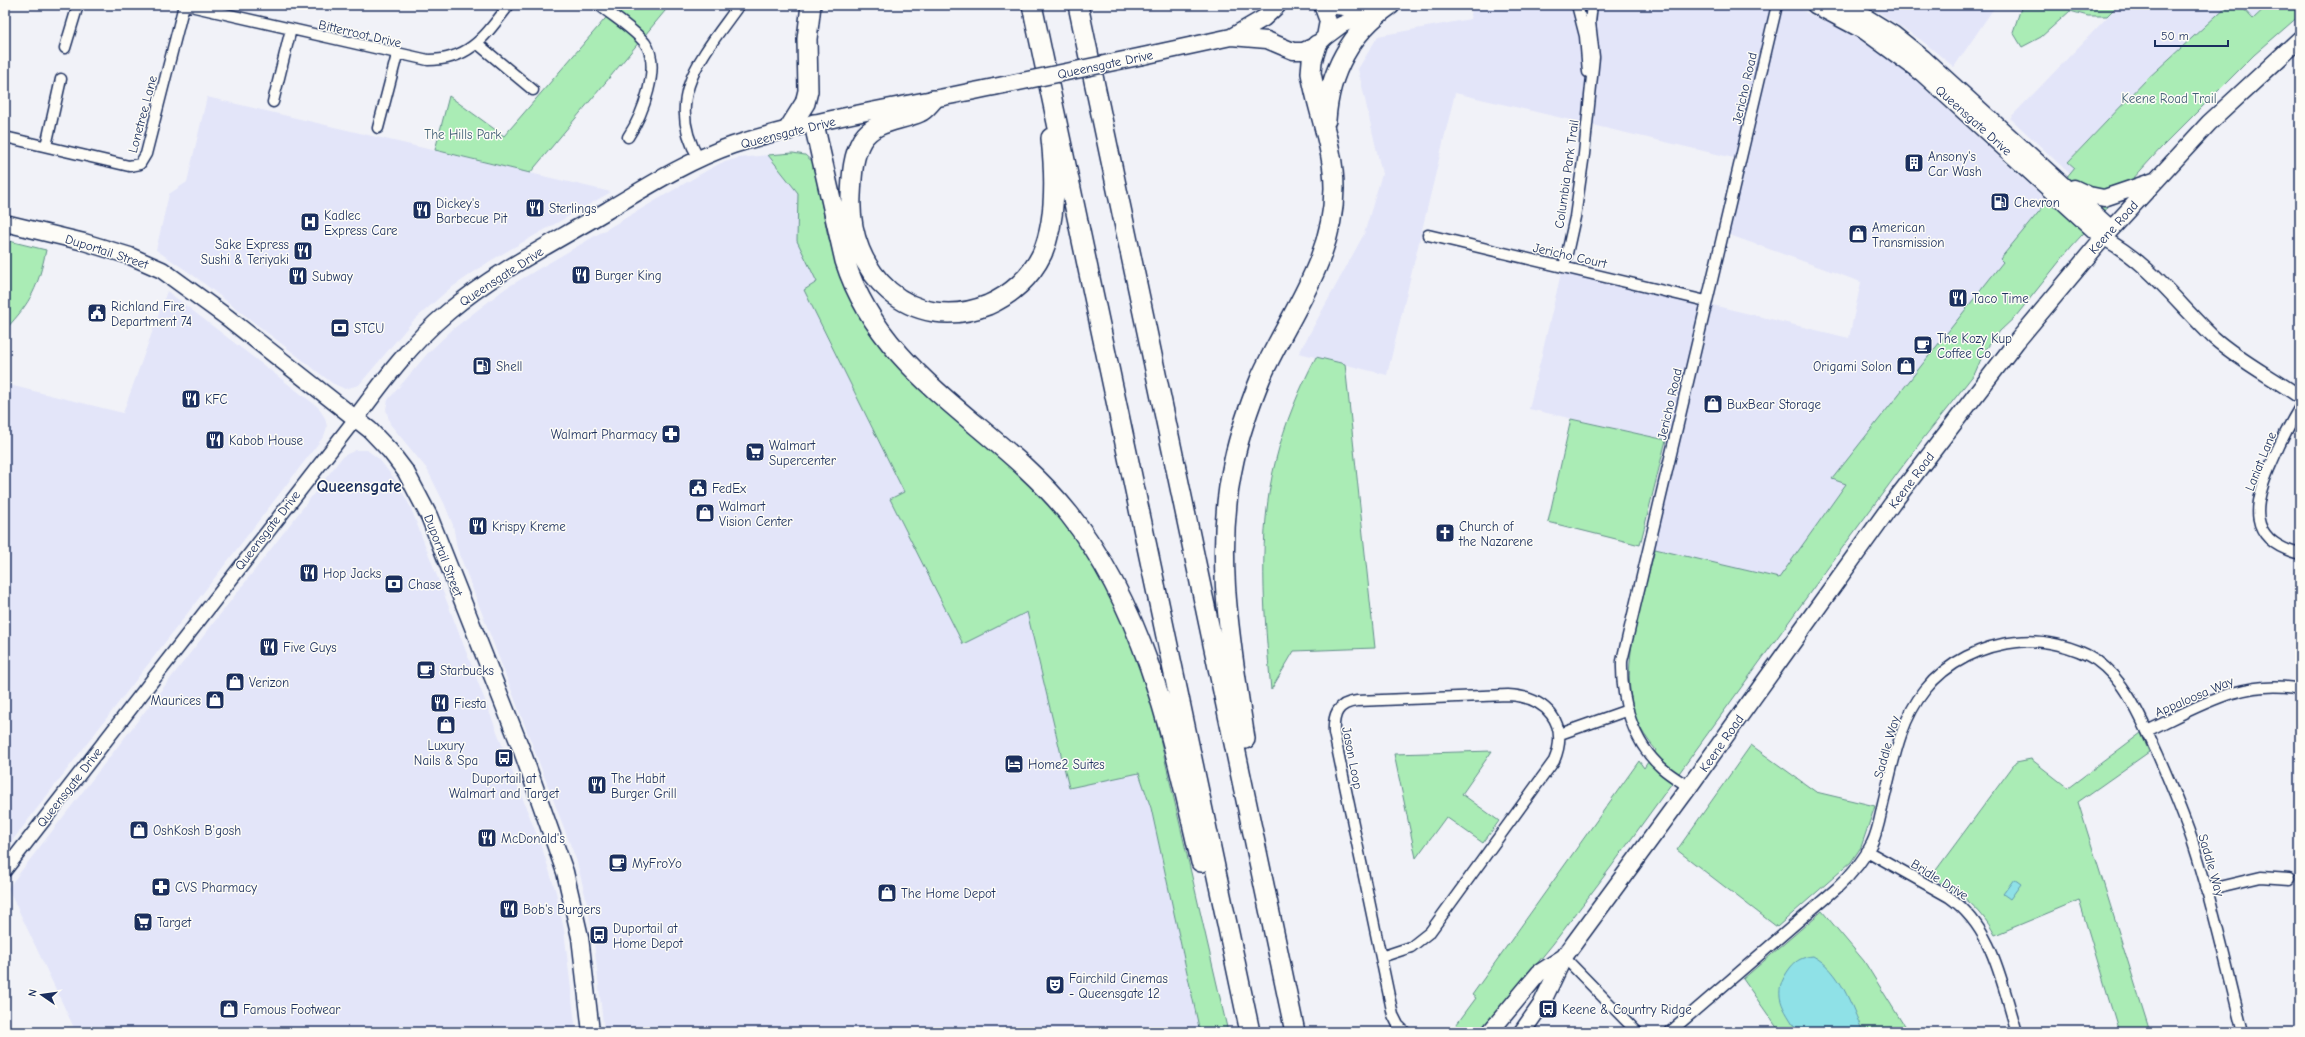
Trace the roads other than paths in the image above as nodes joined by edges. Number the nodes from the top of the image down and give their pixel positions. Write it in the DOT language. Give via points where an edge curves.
graph roads {
  1 [pos="78,5"];
  2 [pos="185,5"];
  3 [pos="509,5"];
  4 [pos="599,5"];
  5 [pos="739,5"];
  6 [pos="811,5"];
  7 [pos="1078,5"];
  8 [pos="1278,5"];
  9 [pos="1322,5"];
  10 [pos="1327,5"];
  11 [pos="1356,5"];
  12 [pos="1387,5"];
  13 [pos="1390,5"];
  14 [pos="1577,5"];
  15 [pos="1592,5"];
  16 [pos="1777,5"];
  17 [pos="1815,5"];
  18 [pos="1846,5"];
  19 [pos="1034,13"];
  20 [pos="291,30"];
  21 [pos="1231,37"];
  22 [pos="2300,39"];
  23 [pos="1321,41"];
  24 [pos="478,44"];
  25 [pos="65,48"];
  26 [pos="397,55"];
  27 [pos="61,79"];
  28 [pos="1589,84"];
  29 [pos="533,90"];
  30 [pos="933,100"];
  31 [pos="273,102"];
  32 [pos="814,124"];
  33 [pos="378,128"];
  34 [pos="788,130"];
  35 [pos="1326,131"];
  36 [pos="5,137"];
  37 [pos="628,137"];
  38 [pos="46,146"];
  39 [pos="699,159"];
  40 [pos="2156,180"];
  41 [pos="2063,184"];
  42 [pos="5,223"];
  43 [pos="2107,234"];
  44 [pos="1428,235"];
  45 [pos="1564,267"];
  46 [pos="1706,301"];
  47 [pos="2300,397"];
  48 [pos="2300,407"];
  49 [pos="356,418"];
  50 [pos="2300,554"];
  51 [pos="2300,689"];
  52 [pos="1628,710"];
  53 [pos="2147,731"];
  54 [pos="1560,734"];
  55 [pos="1690,788"];
  56 [pos="1868,851"];
  57 [pos="1257,855"];
  58 [pos="5,870"];
  59 [pos="2289,879"];
  60 [pos="2206,890"];
  61 [pos="1381,957"];
  62 [pos="1564,957"];
  63 [pos="1242,994"];
  64 [pos="591,1032"];
  65 [pos="1250,1032"];
  66 [pos="1295,1032"];
  67 [pos="1405,1032"];
  68 [pos="1490,1032"];
  69 [pos="1522,1032"];
  70 [pos="1637,1032"];
  71 [pos="1670,1032"];
  72 [pos="2017,1032"];
  73 [pos="2243,1032"];
  1 -- 25 [label="street"];
  2 -- 20 [label="street, Bitterroot Drive"];
  2 -- 38 [label="street, Lonetree Lane" via="146,154 140,164 128,166"];
  3 -- 24 [label="street, Bitterroot Drive"];
  4 -- 37 [label="street" via="638,36 649,53 650,70 646,103"];
  5 -- 39 [label="street" via="694,70 687,88 686,128 690,143"];
  6 -- 34 [label="highway" via="806,39 808,91 805,103"];
  7 -- 57 [label="highway"];
  8 -- 21 [label="main road" via="1264,18"];
  9 -- 23 [label="main road" via="1328,21"];
  10 -- 11 [label="main road" via="1344,8"];
  12 -- 23 [label="main road" via="1341,26"];
  13 -- 35 [label="highway" via="1365,24 1344,55 1329,92"];
  14 -- 28 [label="street, Columbia Park Trail" via="1583,30"];
  15 -- 28 [label="street, Columbia Park Trail" via="1590,22 1594,58"];
  16 -- 46 [label="street, Jericho Road"];
  17 -- 43 [label="main road, Queensgate Drive" via="1872,36 1922,73"];
  18 -- 41 [label="main road, Queensgate Drive" via="1893,34 1917,53"];
  19 -- 30 [label="highway" via="1052,148 1053,202 1048,239 1033,269 1010,293 996,301 964,312 930,310 914,306 892,292 865,264 856,244 851,223 852,172 861,141 875,128 921,112"];
  19 -- 63 [label="highway"];
  20 -- 26 [label="street, Bitterroot Drive"];
  20 -- 31 [label="street"];
  21 -- 23 [label="main road" via="1267,40 1293,51 1303,51"];
  21 -- 30 [label="main road, Queensgate Drive, bridge"];
  22 -- 40 [label="main road, Keene Road" via="2213,119"];
  23 -- 35 [label="highway" via="1312,61 1311,73"];
  24 -- 26 [label="street, Bitterroot Drive" via="463,53 437,60"];
  24 -- 29 [label="street"];
  26 -- 33 [label="street"];
  27 -- 38 [label="street"];
  28 -- 45 [label="street, Columbia Park Trail" via="1580,181"];
  30 -- 32 [label="main road, Queensgate Drive"];
  32 -- 34 [label="main road, Queensgate Drive"];
  32 -- 63 [label="highway" via="851,279 871,318 891,346 914,370 1020,462 1051,493 1089,540 1129,611 1141,639 1180,774 1221,950"];
  34 -- 39 [label="main road, Queensgate Drive" via="734,145"];
  35 -- 57 [label="highway" via="1334,187 1332,219 1325,246 1311,281 1261,377 1234,458 1226,511 1223,552 1227,610 1251,787"];
  36 -- 38 [label="street, Lonetree Lane"];
  39 -- 49 [label="main road, Queensgate Drive" via="516,265 449,311 406,354"];
  40 -- 41 [label="main road" via="2104,198 2089,195"];
  40 -- 43 [label="main road, Keene Road"];
  41 -- 43 [label="main road, Queensgate Drive"];
  42 -- 49 [label="main road, Duportail Street" via="84,242 130,256 162,270"];
  43 -- 47 [label="street, Queensgate Drive" via="2163,283 2196,320 2232,353"];
  43 -- 55 [label="main road, Keene Road" via="2017,341 1892,504"];
  44 -- 45 [label="street, Jericho Court"];
  45 -- 46 [label="street, Jericho Court"];
  46 -- 52 [label="street, Jericho Road" via="1625,645 1622,677"];
  48 -- 50 [label="street, Lariat Lane" via="2286,430 2261,488 2257,510 2265,535 2275,545"];
  49 -- 58 [label="street, Queensgate Drive"];
  49 -- 64 [label="main road, Duportail Street" via="390,451 420,494 522,751 570,889 580,937"];
  51 -- 53 [label="street, Appaloosa Way" via="2268,686 2231,692"];
  52 -- 54 [label="street"];
  52 -- 55 [label="street, Jericho Road" via="1634,728 1653,759"];
  53 -- 56 [label="street, Saddle Way" via="2138,710 2123,688 2106,669 2085,655 2051,644 2024,641 2002,644 1977,652 1955,663 1935,678 1912,709 1902,730 1877,828"];
  53 -- 60 [label="street, Saddle Way" via="2188,828"];
  54 -- 61 [label="street" via="1554,761 1435,927 1411,947"];
  54 -- 61 [label="street, Jason Loop" via="1552,715 1537,702 1519,696 1356,701 1344,704 1338,710 1334,715 1334,733"];
  55 -- 62 [label="main road, Keene Road"];
  56 -- 71 [label="street, Saddle Way" via="1837,888"];
  56 -- 72 [label="street, Bridle Drive" via="1949,897 1976,921 1989,944"];
  57 -- 66 [label="highway"];
  59 -- 60 [label="street" via="2261,877"];
  60 -- 73 [label="street, Saddle Way"];
  61 -- 67 [label="street, Jason Loop" via="1393,1014"];
  62 -- 68 [label="main road, Keene Road" via="1539,973"];
  62 -- 69 [label="main road, Keene Road" via="1541,1005"];
  62 -- 70 [label="street"];
  63 -- 65 [label="highway"];
}
